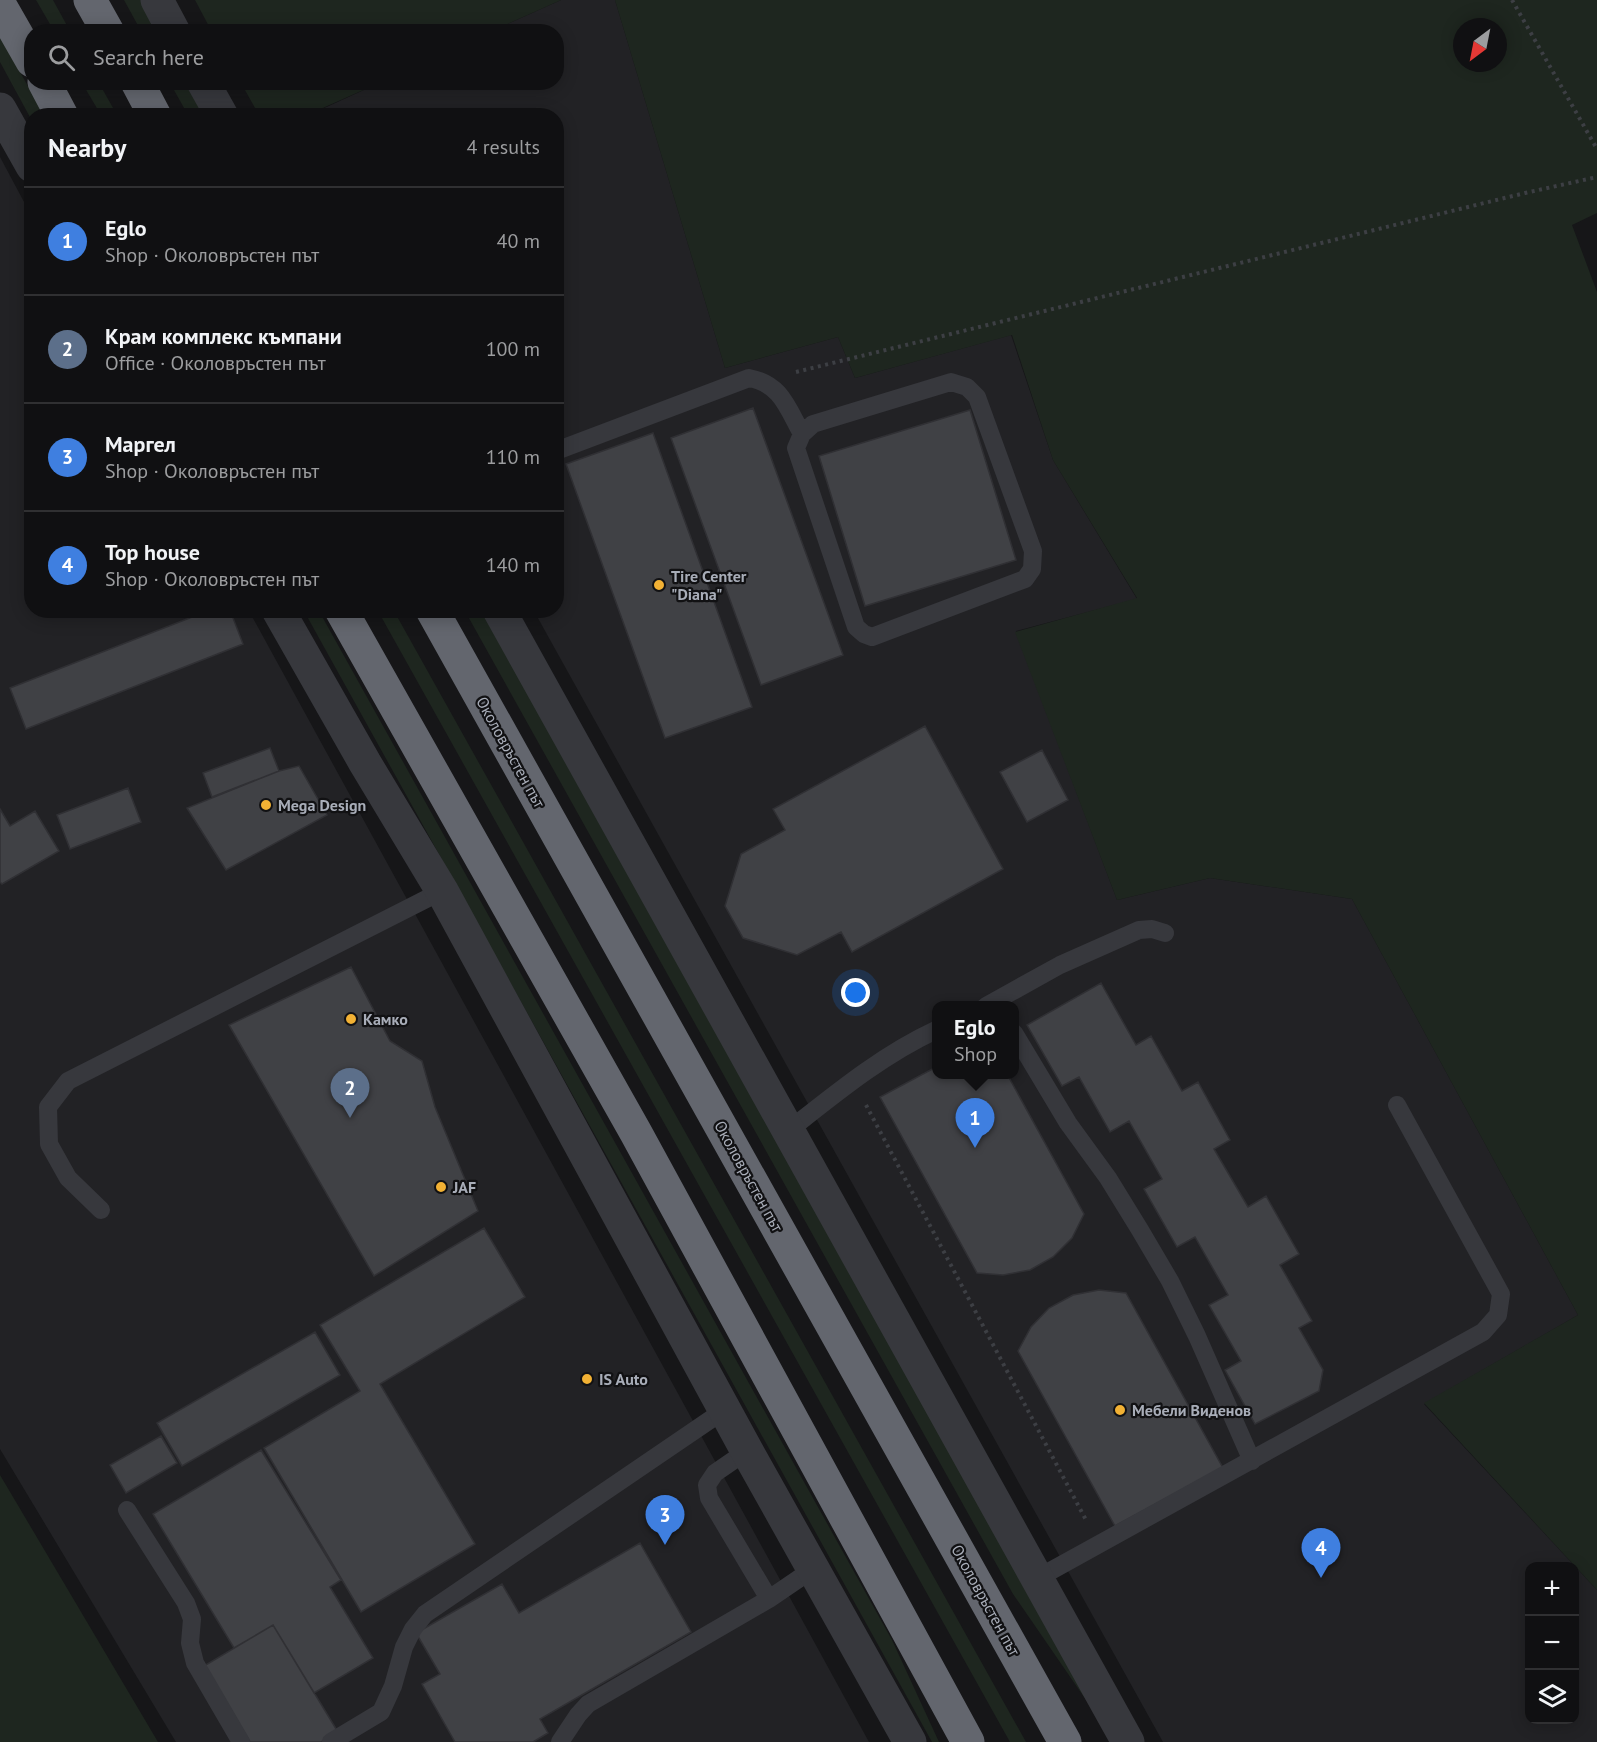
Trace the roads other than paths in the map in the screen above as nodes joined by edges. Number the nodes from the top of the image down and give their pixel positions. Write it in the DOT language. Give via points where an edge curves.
graph roads {
  1 [pos="90,0"];
  2 [pos="157,0"];
  3 [pos="0,5"];
  4 [pos="104,24"];
  5 [pos="170,24"];
  6 [pos="24,47"];
  7 [pos="48,90"];
  8 [pos="140,90"];
  9 [pos="207,90"];
  10 [pos="58,108"];
  11 [pos="151,108"];
  12 [pos="218,108"];
  13 [pos="0,109"];
  14 [pos="24,152"];
  15 [pos="802,434"];
  16 [pos="564,448"];
  17 [pos="283,618"];
  18 [pos="346,618"];
  19 [pos="436,618"];
  20 [pos="503,618"];
  21 [pos="442,891"];
  22 [pos="1165,933"];
  23 [pos="998,1001"];
  24 [pos="932,1031"];
  25 [pos="1019,1041"];
  26 [pos="1397,1105"];
  27 [pos="788,1131"];
  28 [pos="101,1210"];
  29 [pos="726,1409"];
  30 [pos="747,1451"];
  31 [pos="1252,1461"];
  32 [pos="127,1510"];
  33 [pos="813,1569"];
  34 [pos="1036,1579"];
  35 [pos="769,1599"];
  36 [pos="241,1742"];
  37 [pos="331,1742"];
  38 [pos="560,1742"];
  39 [pos="909,1742"];
  40 [pos="968,1742"];
  41 [pos="1065,1742"];
  42 [pos="1128,1742"];
  1 -- 4 [label="highway"];
  2 -- 5 [label="street"];
  3 -- 6 [label="highway"];
  7 -- 10 [label="highway"];
  8 -- 11 [label="highway"];
  9 -- 12 [label="street"];
  13 -- 14 [label="street"];
  15 -- 15 [label="lane" via="796,448 856,627 864,634 872,637 1025,579 1032,568 1033,551 977,398 967,387 951,382 813,424"];
  15 -- 16 [label="lane" via="777,390 749,378"];
  17 -- 21 [label="street"];
  18 -- 40 [label="highway" via="636,1133"];
  19 -- 41 [label="highway, Околовръстен път"];
  20 -- 27 [label="street"];
  21 -- 28 [label="lane" via="68,1081 48,1107 49,1144 68,1178"];
  21 -- 29 [label="street"];
  22 -- 23 [label="lane" via="1139,930 1060,964"];
  24 -- 27 [label="lane" via="853,1080"];
  25 -- 31 [label="lane" via="1170,1281"];
  26 -- 31 [label="lane" via="1501,1293 1498,1315 1483,1332"];
  27 -- 34 [label="street"];
  29 -- 30 [label="street"];
  29 -- 37 [label="lane" via="425,1614 404,1647 381,1712"];
  30 -- 33 [label="street"];
  30 -- 35 [label="lane" via="715,1473 707,1485 709,1498"];
  31 -- 34 [label="lane"];
  32 -- 36 [label="lane" via="186,1603 192,1619 190,1643 195,1663"];
  33 -- 35 [label="lane"];
  33 -- 39 [label="street"];
  34 -- 42 [label="street"];
  35 -- 38 [label="lane" via="588,1704"];
}
